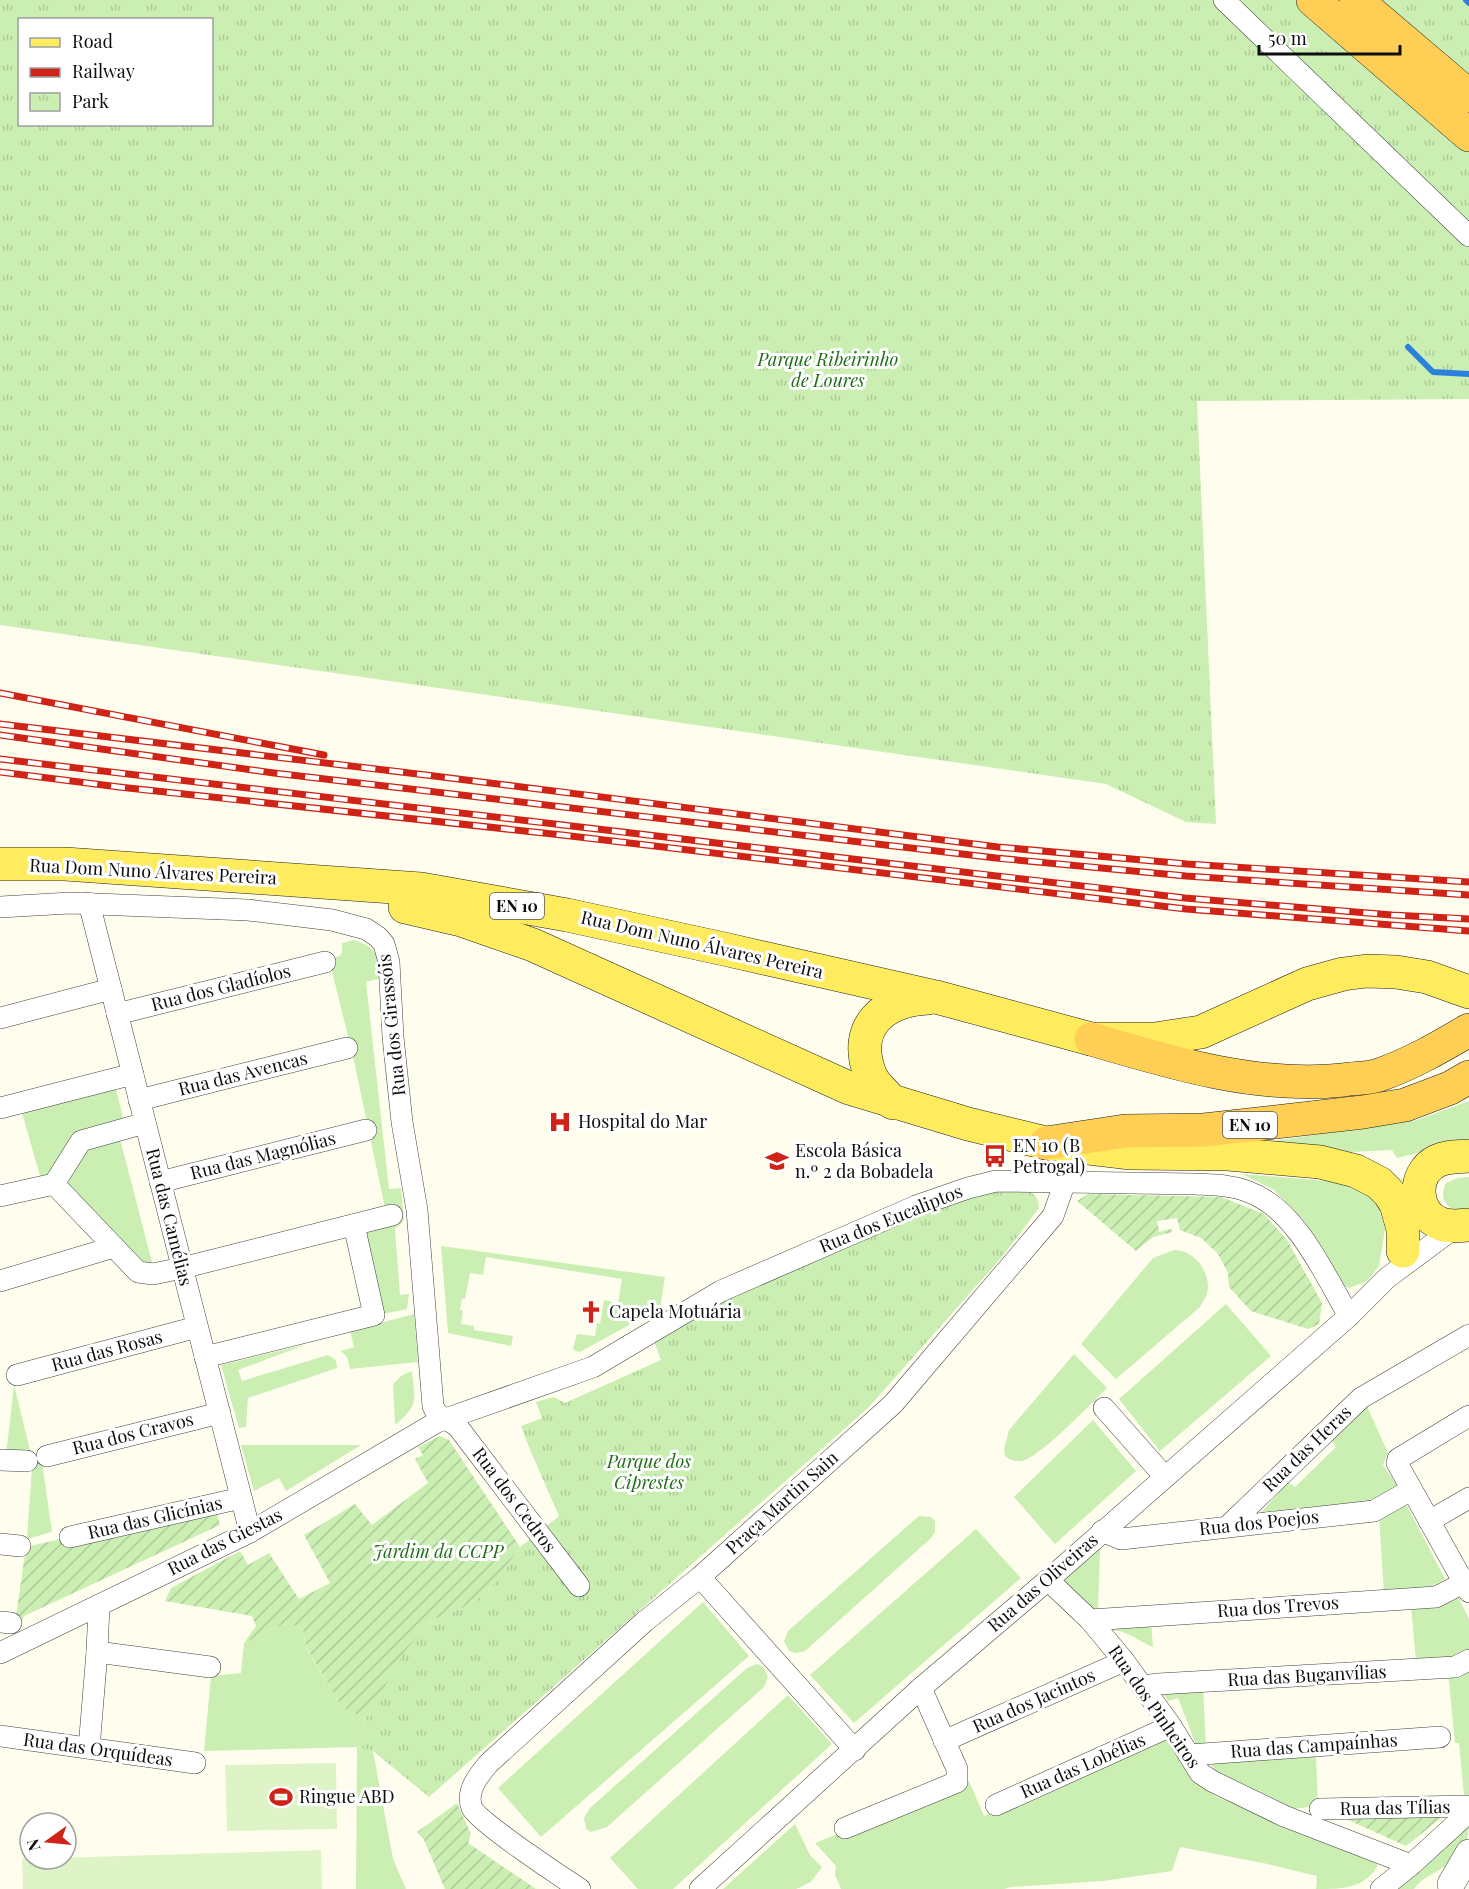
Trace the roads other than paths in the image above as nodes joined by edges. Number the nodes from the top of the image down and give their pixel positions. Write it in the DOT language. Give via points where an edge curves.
graph roads {
  1 [pos="1224,0"];
  2 [pos="1313,0"];
  3 [pos="1356,0"];
  4 [pos="1469,96"];
  5 [pos="1469,135"];
  6 [pos="1469,236"];
  7 [pos="0,864"];
  8 [pos="307,882"];
  9 [pos="89,903"];
  10 [pos="0,907"];
  11 [pos="325,962"];
  12 [pos="111,989"];
  13 [pos="1469,992"];
  14 [pos="936,997"];
  15 [pos="117,1014"];
  16 [pos="0,1018"];
  17 [pos="1469,1030"];
  18 [pos="1091,1039"];
  19 [pos="346,1048"];
  20 [pos="133,1074"];
  21 [pos="1460,1082"];
  22 [pos="139,1100"];
  23 [pos="893,1103"];
  24 [pos="0,1108"];
  25 [pos="145,1124"];
  26 [pos="366,1130"];
  27 [pos="1046,1143"];
  28 [pos="1469,1156"];
  29 [pos="1320,1162"];
  30 [pos="160,1182"];
  31 [pos="1065,1182"];
  32 [pos="54,1184"];
  33 [pos="0,1196"];
  34 [pos="1421,1201"];
  35 [pos="392,1215"];
  36 [pos="354,1225"];
  37 [pos="1463,1225"];
  38 [pos="114,1247"];
  39 [pos="1395,1265"];
  40 [pos="182,1269"];
  41 [pos="0,1281"];
  42 [pos="1349,1316"];
  43 [pos="197,1327"];
  44 [pos="1469,1335"];
  45 [pos="205,1357"];
  46 [pos="17,1375"];
  47 [pos="1104,1408"];
  48 [pos="219,1413"];
  49 [pos="1469,1416"];
  50 [pos="444,1419"];
  51 [pos="0,1460"];
  52 [pos="1165,1477"];
  53 [pos="1411,1491"];
  54 [pos="241,1498"];
  55 [pos="1469,1498"];
  56 [pos="1429,1521"];
  57 [pos="1228,1526"];
  58 [pos="1102,1531"];
  59 [pos="250,1532"];
  60 [pos="70,1537"];
  61 [pos="700,1577"];
  62 [pos="1048,1580"];
  63 [pos="1467,1585"];
  64 [pos="579,1586"];
  65 [pos="99,1605"];
  66 [pos="1090,1620"];
  67 [pos="97,1652"];
  68 [pos="0,1653"];
  69 [pos="1469,1660"];
  70 [pos="1124,1661"];
  71 [pos="210,1667"];
  72 [pos="1144,1686"];
  73 [pos="921,1688"];
  74 [pos="1171,1726"];
  75 [pos="0,1736"];
  76 [pos="1440,1737"];
  77 [pos="944,1741"];
  78 [pos="89,1748"];
  79 [pos="855,1750"];
  80 [pos="1189,1755"];
  81 [pos="195,1763"];
  82 [pos="996,1805"];
  83 [pos="1469,1806"];
  84 [pos="1320,1809"];
  85 [pos="1469,1812"];
  86 [pos="845,1828"];
  87 [pos="1469,1853"];
  88 [pos="1411,1865"];
  89 [pos="1454,1884"];
  90 [pos="580,1889"];
  91 [pos="700,1889"];
  92 [pos="1381,1889"];
  1 -- 6 [label="street"];
  2 -- 5 [label="highway"];
  3 -- 4 [label="highway"];
  7 -- 8 [label="main road, Rua Dom Nuno Álvares Pereira / EN 10" via="65,864"];
  8 -- 14 [label="main road, Rua Dom Nuno Álvares Pereira / EN 10" via="421,889 567,915"];
  8 -- 23 [label="main road, Rua Dom Nuno Álvares Pereira / EN 10" via="461,920 533,945 849,1088"];
  9 -- 10 [label="street, Rua dos Girassóis"];
  9 -- 12 [label="street, Rua das Camélias"];
  9 -- 50 [label="street, Rua dos Girassóis" via="315,917 366,929 384,944 390,962 402,1122 417,1210 433,1407"];
  11 -- 15 [label="street, Rua dos Gladíolos"];
  12 -- 15 [label="street, Rua das Camélias"];
  12 -- 16 [label="street"];
  13 -- 18 [label="main road, EN 10" via="1427,977 1367,971 1307,984 1201,1032 1155,1039"];
  14 -- 18 [label="main road, Rua Dom Nuno Álvares Pereira / EN 10"];
  14 -- 23 [label="main road, EN 10" via="910,999 887,1008 870,1024 864,1050 870,1076"];
  15 -- 20 [label="street, Rua das Camélias"];
  17 -- 18 [label="highway, EN 10" via="1428,1054 1377,1076 1317,1083 1275,1081 1161,1059"];
  19 -- 22 [label="street, Rua das Avencas"];
  20 -- 22 [label="street, Rua das Camélias"];
  20 -- 24 [label="street"];
  21 -- 27 [label="highway, EN 10" via="1405,1105 1363,1112 1203,1130 1125,1131"];
  22 -- 25 [label="street, Rua das Camélias"];
  23 -- 27 [label="main road, Rua Dom Nuno Álvares Pereira / EN 10"];
  25 -- 30 [label="street, Rua das Camélias"];
  25 -- 32 [label="street" via="81,1141"];
  26 -- 30 [label="street, Rua das Magnólias"];
  27 -- 29 [label="main road, EN 10" via="1131,1153 1228,1154"];
  28 -- 34 [label="main road" via="1448,1157 1429,1166 1422,1178"];
  29 -- 34 [label="main road, EN 10" via="1360,1158 1390,1165"];
  29 -- 39 [label="main road" via="1363,1174 1389,1193 1401,1217"];
  30 -- 40 [label="street, Rua das Camélias"];
  31 -- 42 [label="street, Rua dos Eucaliptos" via="1220,1185 1261,1197 1295,1227"];
  31 -- 50 [label="street, Rua dos Eucaliptos" via="996,1181 916,1206 722,1291 593,1367"];
  31 -- 61 [label="street, Praça Martin Sain" via="1053,1216 893,1404"];
  32 -- 33 [label="street"];
  32 -- 38 [label="street"];
  34 -- 37 [label="main road, EN 10" via="1434,1220 1443,1225"];
  34 -- 39 [label="street, Rua das Oliveiras"];
  35 -- 36 [label="street"];
  36 -- 40 [label="street"];
  36 -- 45 [label="street" via="374,1315"];
  37 -- 39 [label="street, Rua das Oliveiras"];
  38 -- 40 [label="street" via="138,1272 153,1274"];
  38 -- 41 [label="street"];
  39 -- 42 [label="street, Rua das Oliveiras"];
  40 -- 43 [label="street, Rua das Camélias"];
  42 -- 52 [label="street, Rua das Oliveiras"];
  43 -- 45 [label="street, Rua das Camélias"];
  43 -- 46 [label="street, Rua das Rosas"];
  44 -- 57 [label="street, Rua das Heras" via="1361,1398"];
  45 -- 48 [label="street, Rua das Camélias"];
  47 -- 52 [label="street"];
  48 -- 51 [label="street, Rua dos Cravos" via="37,1459"];
  48 -- 54 [label="street, Rua das Camélias"];
  49 -- 53 [label="street" via="1398,1459"];
  50 -- 59 [label="street, Rua das Giestas"];
  50 -- 64 [label="street, Rua dos Cedros" via="458,1426"];
  52 -- 58 [label="street, Rua das Oliveiras"];
  53 -- 56 [label="street"];
  53 -- 57 [label="street, Rua dos Poejos" via="1374,1511"];
  54 -- 59 [label="street, Rua das Camélias"];
  54 -- 60 [label="street, Rua das Glicínias"];
  55 -- 56 [label="street"];
  56 -- 63 [label="street"];
  57 -- 58 [label="street, Rua dos Poejos" via="1121,1539"];
  58 -- 62 [label="street, Rua das Oliveiras"];
  59 -- 65 [label="street, Rua das Giestas"];
  61 -- 79 [label="street"];
  61 -- 90 [label="street, Praça Martin Sain" via="644,1622 474,1781 473,1810"];
  62 -- 66 [label="street, Rua dos Pinheiros"];
  62 -- 73 [label="street, Rua das Oliveiras"];
  63 -- 66 [label="street, Rua dos Trevos" via="1436,1597"];
  65 -- 67 [label="street"];
  65 -- 68 [label="street, Rua das Giestas"];
  66 -- 70 [label="street, Rua dos Pinheiros"];
  67 -- 71 [label="street"];
  67 -- 78 [label="street"];
  69 -- 72 [label="street, Rua das Buganvílias" via="1455,1667"];
  70 -- 72 [label="street, Rua dos Pinheiros"];
  70 -- 77 [label="street, Rua dos Jacintos"];
  72 -- 74 [label="street, Rua dos Pinheiros"];
  73 -- 77 [label="street"];
  73 -- 79 [label="street, Rua das Oliveiras"];
  74 -- 80 [label="street, Rua dos Pinheiros"];
  74 -- 82 [label="street, Rua das Lobélias"];
  75 -- 78 [label="street, Rua das Orquídeas"];
  76 -- 80 [label="street, Rua das Campaínhas"];
  77 -- 86 [label="street" via="957,1769 957,1782"];
  78 -- 81 [label="street, Rua das Orquídeas"];
  79 -- 91 [label="street, Rua das Oliveiras"];
  80 -- 88 [label="street, Rua dos Pinheiros" via="1200,1773 1212,1781 1284,1816"];
  83 -- 84 [label="street, Rua das Tílias"];
  85 -- 88 [label="street"];
  87 -- 89 [label="street"];
  88 -- 92 [label="street"];
}
